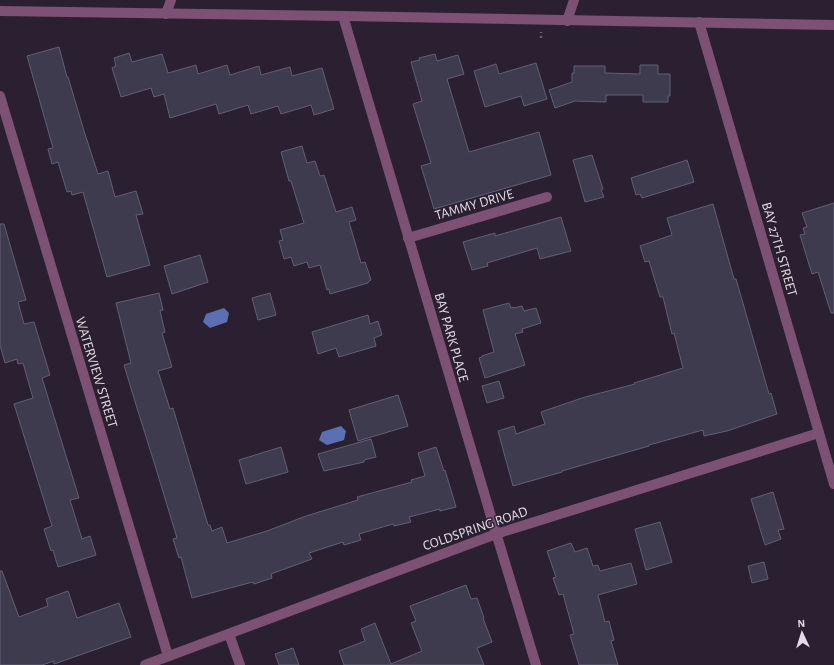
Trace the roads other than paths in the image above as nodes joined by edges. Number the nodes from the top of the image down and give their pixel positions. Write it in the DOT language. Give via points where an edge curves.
graph roads {
  1 [pos="171,0"];
  2 [pos="574,0"];
  3 [pos="0,11"];
  4 [pos="166,14"];
  5 [pos="343,16"];
  6 [pos="567,21"];
  7 [pos="698,22"];
  8 [pos="834,25"];
  9 [pos="0,96"];
  10 [pos="547,197"];
  11 [pos="408,238"];
  12 [pos="819,433"];
  13 [pos="834,484"];
  14 [pos="496,534"];
  15 [pos="229,634"];
  16 [pos="168,656"];
  17 [pos="145,665"];
  18 [pos="240,665"];
  19 [pos="536,665"];
  1 -- 4 [label="street"];
  2 -- 6 [label="street"];
  3 -- 4 [label="street"];
  4 -- 5 [label="street"];
  5 -- 6 [label="street"];
  5 -- 11 [label="street, BAY PARK PLACE"];
  6 -- 7 [label="street"];
  7 -- 8 [label="street"];
  7 -- 12 [label="street, BAY 27TH STREET"];
  9 -- 16 [label="street, WATERVIEW STREET"];
  10 -- 11 [label="street, TAMMY DRIVE"];
  11 -- 14 [label="street, BAY PARK PLACE"];
  12 -- 13 [label="street, BAY 27TH STREET"];
  12 -- 14 [label="street, COLDSPRING ROAD"];
  14 -- 15 [label="street, COLDSPRING ROAD"];
  14 -- 19 [label="street, BAY PARK PLACE"];
  15 -- 16 [label="street, COLDSPRING ROAD"];
  15 -- 18 [label="street"];
  16 -- 17 [label="street, COLDSPRING ROAD"];
}
